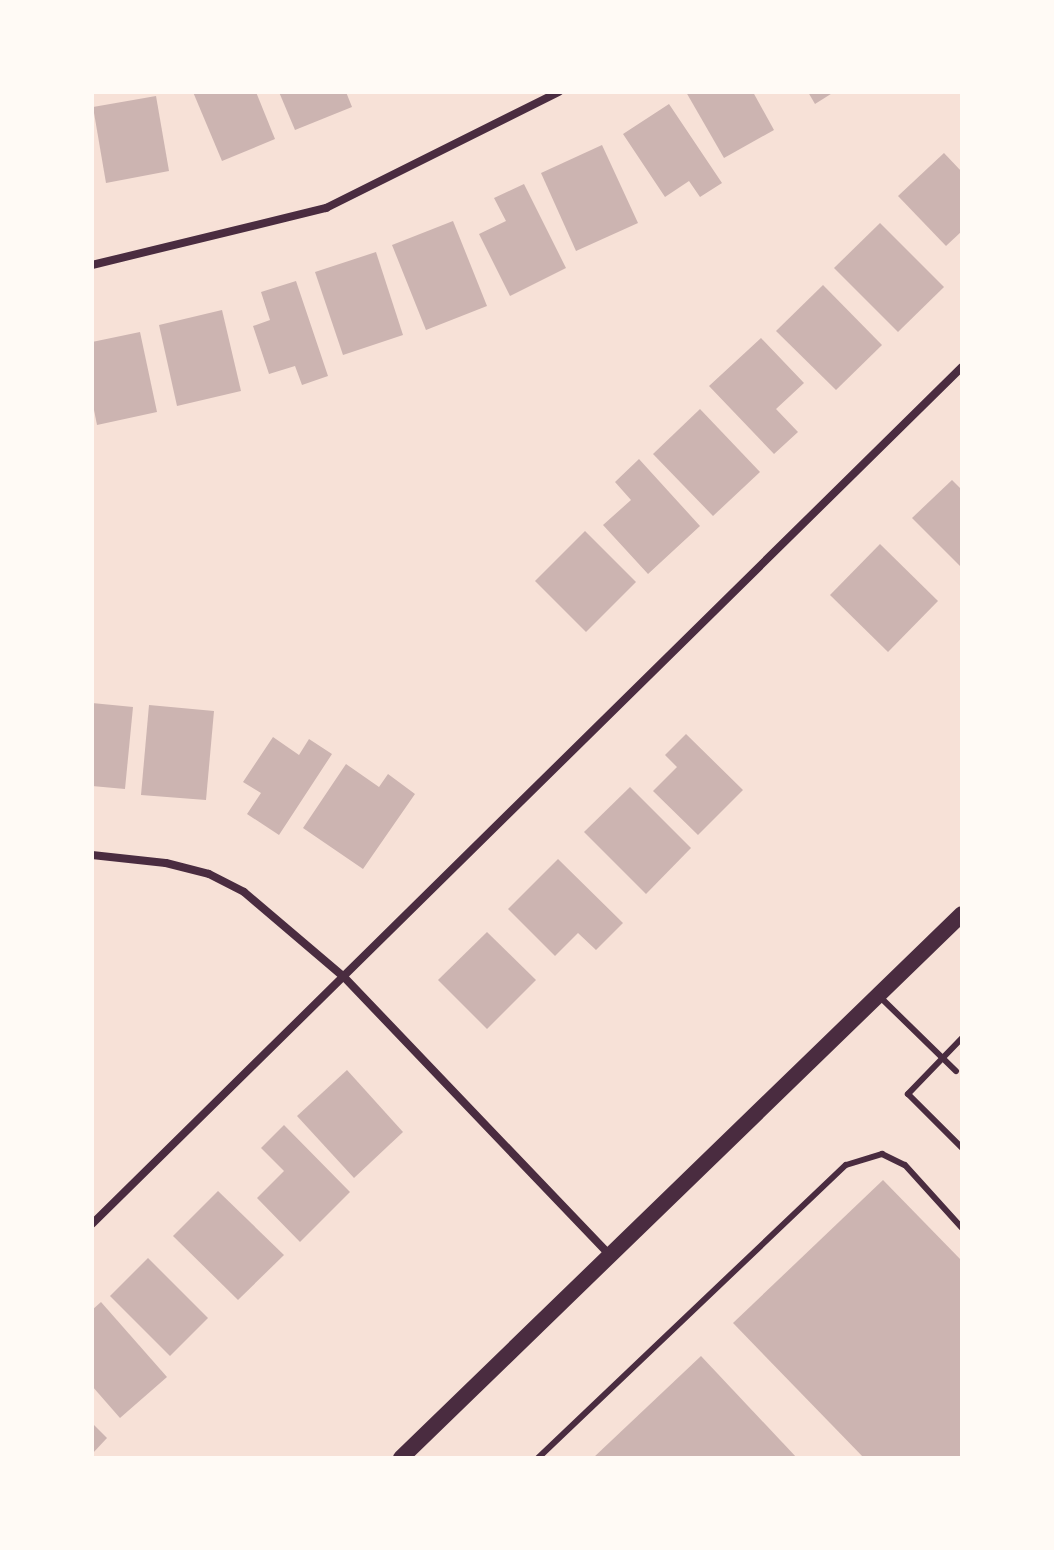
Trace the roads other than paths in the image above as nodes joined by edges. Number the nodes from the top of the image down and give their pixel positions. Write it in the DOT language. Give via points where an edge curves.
graph roads {
  1 [pos="559,92"];
  2 [pos="92,265"];
  3 [pos="962,367"];
  4 [pos="92,855"];
  5 [pos="962,914"];
  6 [pos="344,977"];
  7 [pos="878,995"];
  8 [pos="962,1038"];
  9 [pos="942,1056"];
  10 [pos="956,1071"];
  11 [pos="962,1147"];
  12 [pos="92,1224"];
  13 [pos="962,1228"];
  14 [pos="611,1255"];
  15 [pos="401,1458"];
  16 [pos="538,1458"];
  1 -- 2 [label="street" via="326,208"];
  3 -- 6 [label="street"];
  4 -- 6 [label="street" via="209,874 244,892"];
  5 -- 7 [label="main road"];
  6 -- 12 [label="street"];
  6 -- 14 [label="street"];
  7 -- 9 [label="lane"];
  7 -- 14 [label="main road"];
  8 -- 9 [label="lane"];
  9 -- 10 [label="lane"];
  9 -- 11 [label="lane" via="908,1094"];
  13 -- 16 [label="lane" via="905,1165 882,1154 846,1165"];
  14 -- 15 [label="main road"];
}
